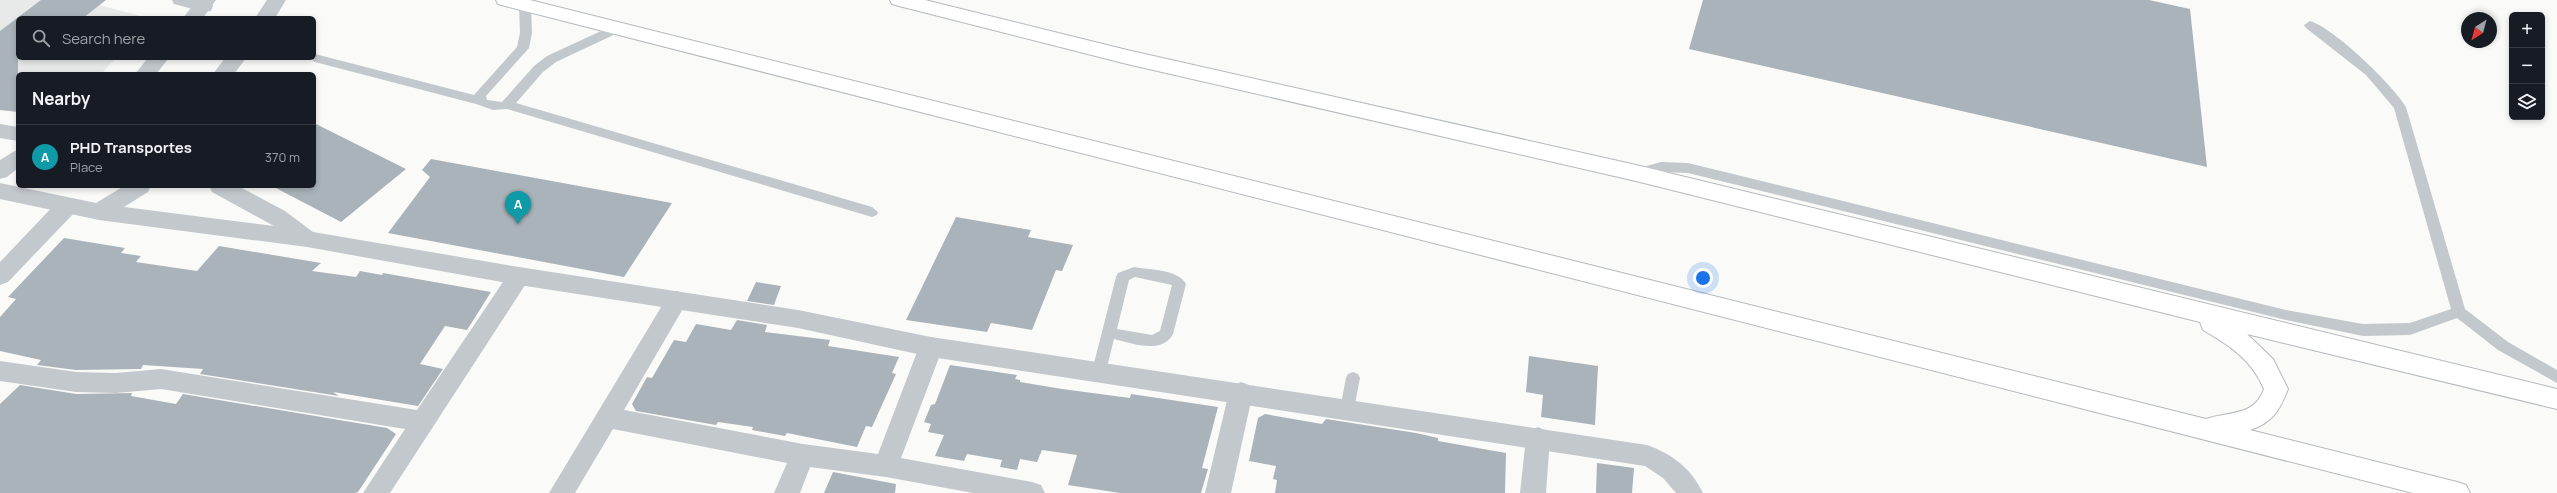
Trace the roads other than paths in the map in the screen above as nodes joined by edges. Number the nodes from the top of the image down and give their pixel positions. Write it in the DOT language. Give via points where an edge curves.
graph roads {
  1 [pos="181,0"];
  2 [pos="277,0"];
  3 [pos="505,0"];
  4 [pos="899,0"];
  5 [pos="525,5"];
  6 [pos="201,8"];
  7 [pos="266,16"];
  8 [pos="2310,25"];
  9 [pos="618,28"];
  10 [pos="316,58"];
  11 [pos="157,60"];
  12 [pos="234,60"];
  13 [pos="147,72"];
  14 [pos="226,72"];
  15 [pos="480,101"];
  16 [pos="508,105"];
  17 [pos="0,131"];
  18 [pos="16,134"];
  19 [pos="16,159"];
  20 [pos="0,172"];
  21 [pos="1636,173"];
  22 [pos="137,188"];
  23 [pos="224,188"];
  24 [pos="0,191"];
  25 [pos="67,206"];
  26 [pos="99,212"];
  27 [pos="872,212"];
  28 [pos="307,239"];
  29 [pos="0,276"];
  30 [pos="520,276"];
  31 [pos="678,300"];
  32 [pos="2191,312"];
  33 [pos="2459,312"];
  34 [pos="1108,333"];
  35 [pos="931,347"];
  36 [pos="0,371"];
  37 [pos="1099,371"];
  38 [pos="2557,377"];
  39 [pos="1354,378"];
  40 [pos="1241,392"];
  41 [pos="2557,399"];
  42 [pos="1347,409"];
  43 [pos="606,417"];
  44 [pos="422,421"];
  45 [pos="2205,429"];
  46 [pos="1538,438"];
  47 [pos="803,455"];
  48 [pos="886,466"];
  49 [pos="376,493"];
  50 [pos="562,493"];
  51 [pos="787,493"];
  52 [pos="1032,493"];
  53 [pos="1218,493"];
  54 [pos="1533,493"];
  55 [pos="1690,493"];
  56 [pos="2457,493"];
  1 -- 6 [label="street"];
  2 -- 7 [label="street"];
  3 -- 5 [label="highway"];
  4 -- 21 [label="highway" via="1127,57"];
  5 -- 9 [label="highway"];
  5 -- 15 [label="lane" via="526,33 523,48 480,96"];
  8 -- 33 [label="lane" via="2357,58 2385,85 2400,107"];
  9 -- 16 [label="lane" via="547,62 531,75"];
  9 -- 45 [label="highway"];
  10 -- 15 [label="lane"];
  11 -- 13 [label="street"];
  12 -- 14 [label="street"];
  15 -- 16 [label="lane" via="494,106"];
  16 -- 27 [label="lane"];
  17 -- 18 [label="street"];
  19 -- 20 [label="street"];
  21 -- 32 [label="highway"];
  21 -- 33 [label="lane" via="1661,167 1688,168 2286,315 2363,330 2410,330"];
  22 -- 26 [label="street"];
  23 -- 28 [label="street" via="277,217"];
  24 -- 25 [label="street"];
  25 -- 26 [label="street"];
  25 -- 29 [label="street"];
  26 -- 28 [label="street"];
  28 -- 30 [label="street"];
  30 -- 31 [label="street"];
  30 -- 44 [label="street"];
  31 -- 35 [label="street" via="798,319"];
  31 -- 43 [label="street"];
  32 -- 41 [label="highway"];
  32 -- 45 [label="highway" via="2243,342 2262,359 2276,389 2267,411 2253,419"];
  33 -- 38 [label="lane" via="2503,346"];
  34 -- 34 [label="lane" via="1154,341 1160,339 1166,334 1178,284 1176,280 1127,273 1123,277"];
  34 -- 37 [label="lane"];
  35 -- 37 [label="street"];
  35 -- 48 [label="street"];
  36 -- 44 [label="street" via="76,382 116,383 161,379"];
  37 -- 40 [label="street"];
  39 -- 42 [label="lane"];
  40 -- 42 [label="street"];
  40 -- 53 [label="street"];
  42 -- 46 [label="street"];
  43 -- 47 [label="street"];
  43 -- 50 [label="street"];
  44 -- 49 [label="street"];
  45 -- 56 [label="highway"];
  46 -- 54 [label="street"];
  46 -- 55 [label="street" via="1647,456 1663,463 1679,475"];
  47 -- 48 [label="street"];
  47 -- 51 [label="street"];
  48 -- 52 [label="street"];
}
